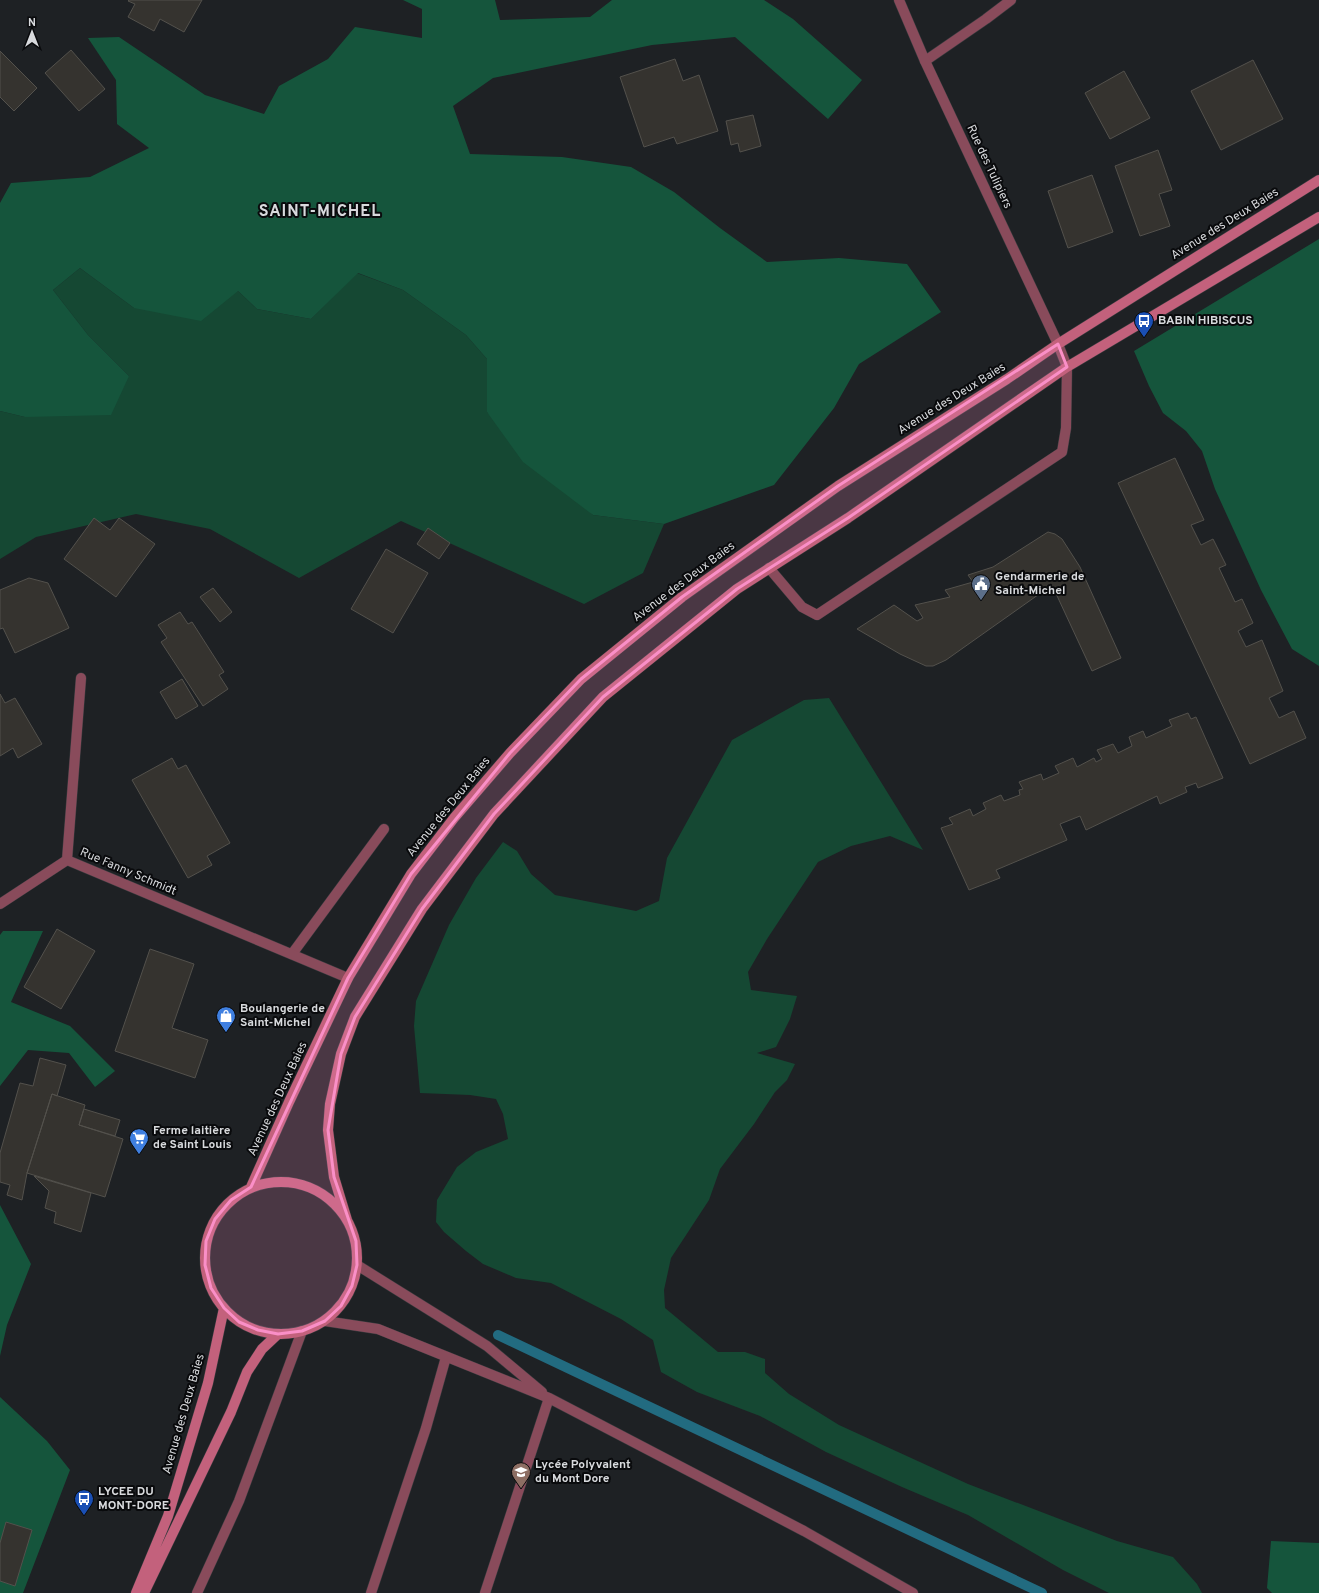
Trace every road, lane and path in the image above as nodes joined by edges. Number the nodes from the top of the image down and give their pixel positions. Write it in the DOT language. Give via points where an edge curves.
graph roads {
  1 [pos="899,0"];
  2 [pos="1012,0"];
  3 [pos="925,61"];
  4 [pos="1319,180"];
  5 [pos="1319,217"];
  6 [pos="1058,344"];
  7 [pos="1067,367"];
  8 [pos="769,568"];
  9 [pos="81,678"];
  10 [pos="384,829"];
  11 [pos="67,860"];
  12 [pos="0,904"];
  13 [pos="292,954"];
  14 [pos="348,978"];
  15 [pos="251,1187"];
  16 [pos="347,1220"];
  17 [pos="357,1265"];
  18 [pos="224,1308"];
  19 [pos="325,1321"];
  20 [pos="302,1331"];
  21 [pos="278,1334"];
  22 [pos="446,1357"];
  23 [pos="550,1398"];
  24 [pos="136,1593"];
  25 [pos="144,1593"];
  26 [pos="197,1593"];
  27 [pos="371,1593"];
  28 [pos="485,1593"];
  29 [pos="913,1593"];
  1 -- 3 [label="street, Rue des Tulipiers"];
  2 -- 3 [label="street"];
  3 -- 6 [label="street, Rue des Tulipiers"];
  4 -- 6 [label="main road, Avenue des Deux Baies"];
  5 -- 7 [label="main road"];
  6 -- 7 [label="street, Rue des Tulipiers"];
  6 -- 14 [label="main road, Avenue des Deux Baies" via="838,486 682,597 581,679 510,753 454,818 411,874"];
  7 -- 8 [label="main road" via="848,518"];
  7 -- 8 [label="street" via="1066,428 1062,452 817,615 802,607"];
  8 -- 16 [label="main road" via="737,589 604,697 494,814 422,908 355,1017 341,1054 330,1104 328,1130 334,1177"];
  9 -- 11 [label="street, Rue Fanny Schmidt"];
  10 -- 13 [label="street"];
  11 -- 12 [label="street"];
  11 -- 13 [label="street, Rue Fanny Schmidt"];
  13 -- 14 [label="street, Rue Fanny Schmidt"];
  14 -- 15 [label="main road, Avenue des Deux Baies"];
  15 -- 16 [label="main road" via="273,1182 295,1182 316,1190 334,1202"];
  15 -- 18 [label="main road" via="231,1200 215,1218 206,1240 205,1265 211,1288"];
  16 -- 17 [label="main road" via="356,1241"];
  17 -- 19 [label="main road" via="352,1286 341,1306"];
  17 -- 23 [label="street" via="487,1346"];
  18 -- 21 [label="main road" via="239,1322 258,1330"];
  18 -- 24 [label="main road, Avenue des Deux Baies" via="208,1383 170,1509"];
  19 -- 20 [label="main road"];
  19 -- 22 [label="street" via="378,1329"];
  20 -- 21 [label="main road"];
  20 -- 26 [label="street" via="239,1501"];
  21 -- 25 [label="main road" via="262,1349 247,1372 231,1412"];
  22 -- 23 [label="street"];
  22 -- 27 [label="street" via="426,1428"];
  23 -- 28 [label="street"];
  23 -- 29 [label="street" via="804,1531"];
}
